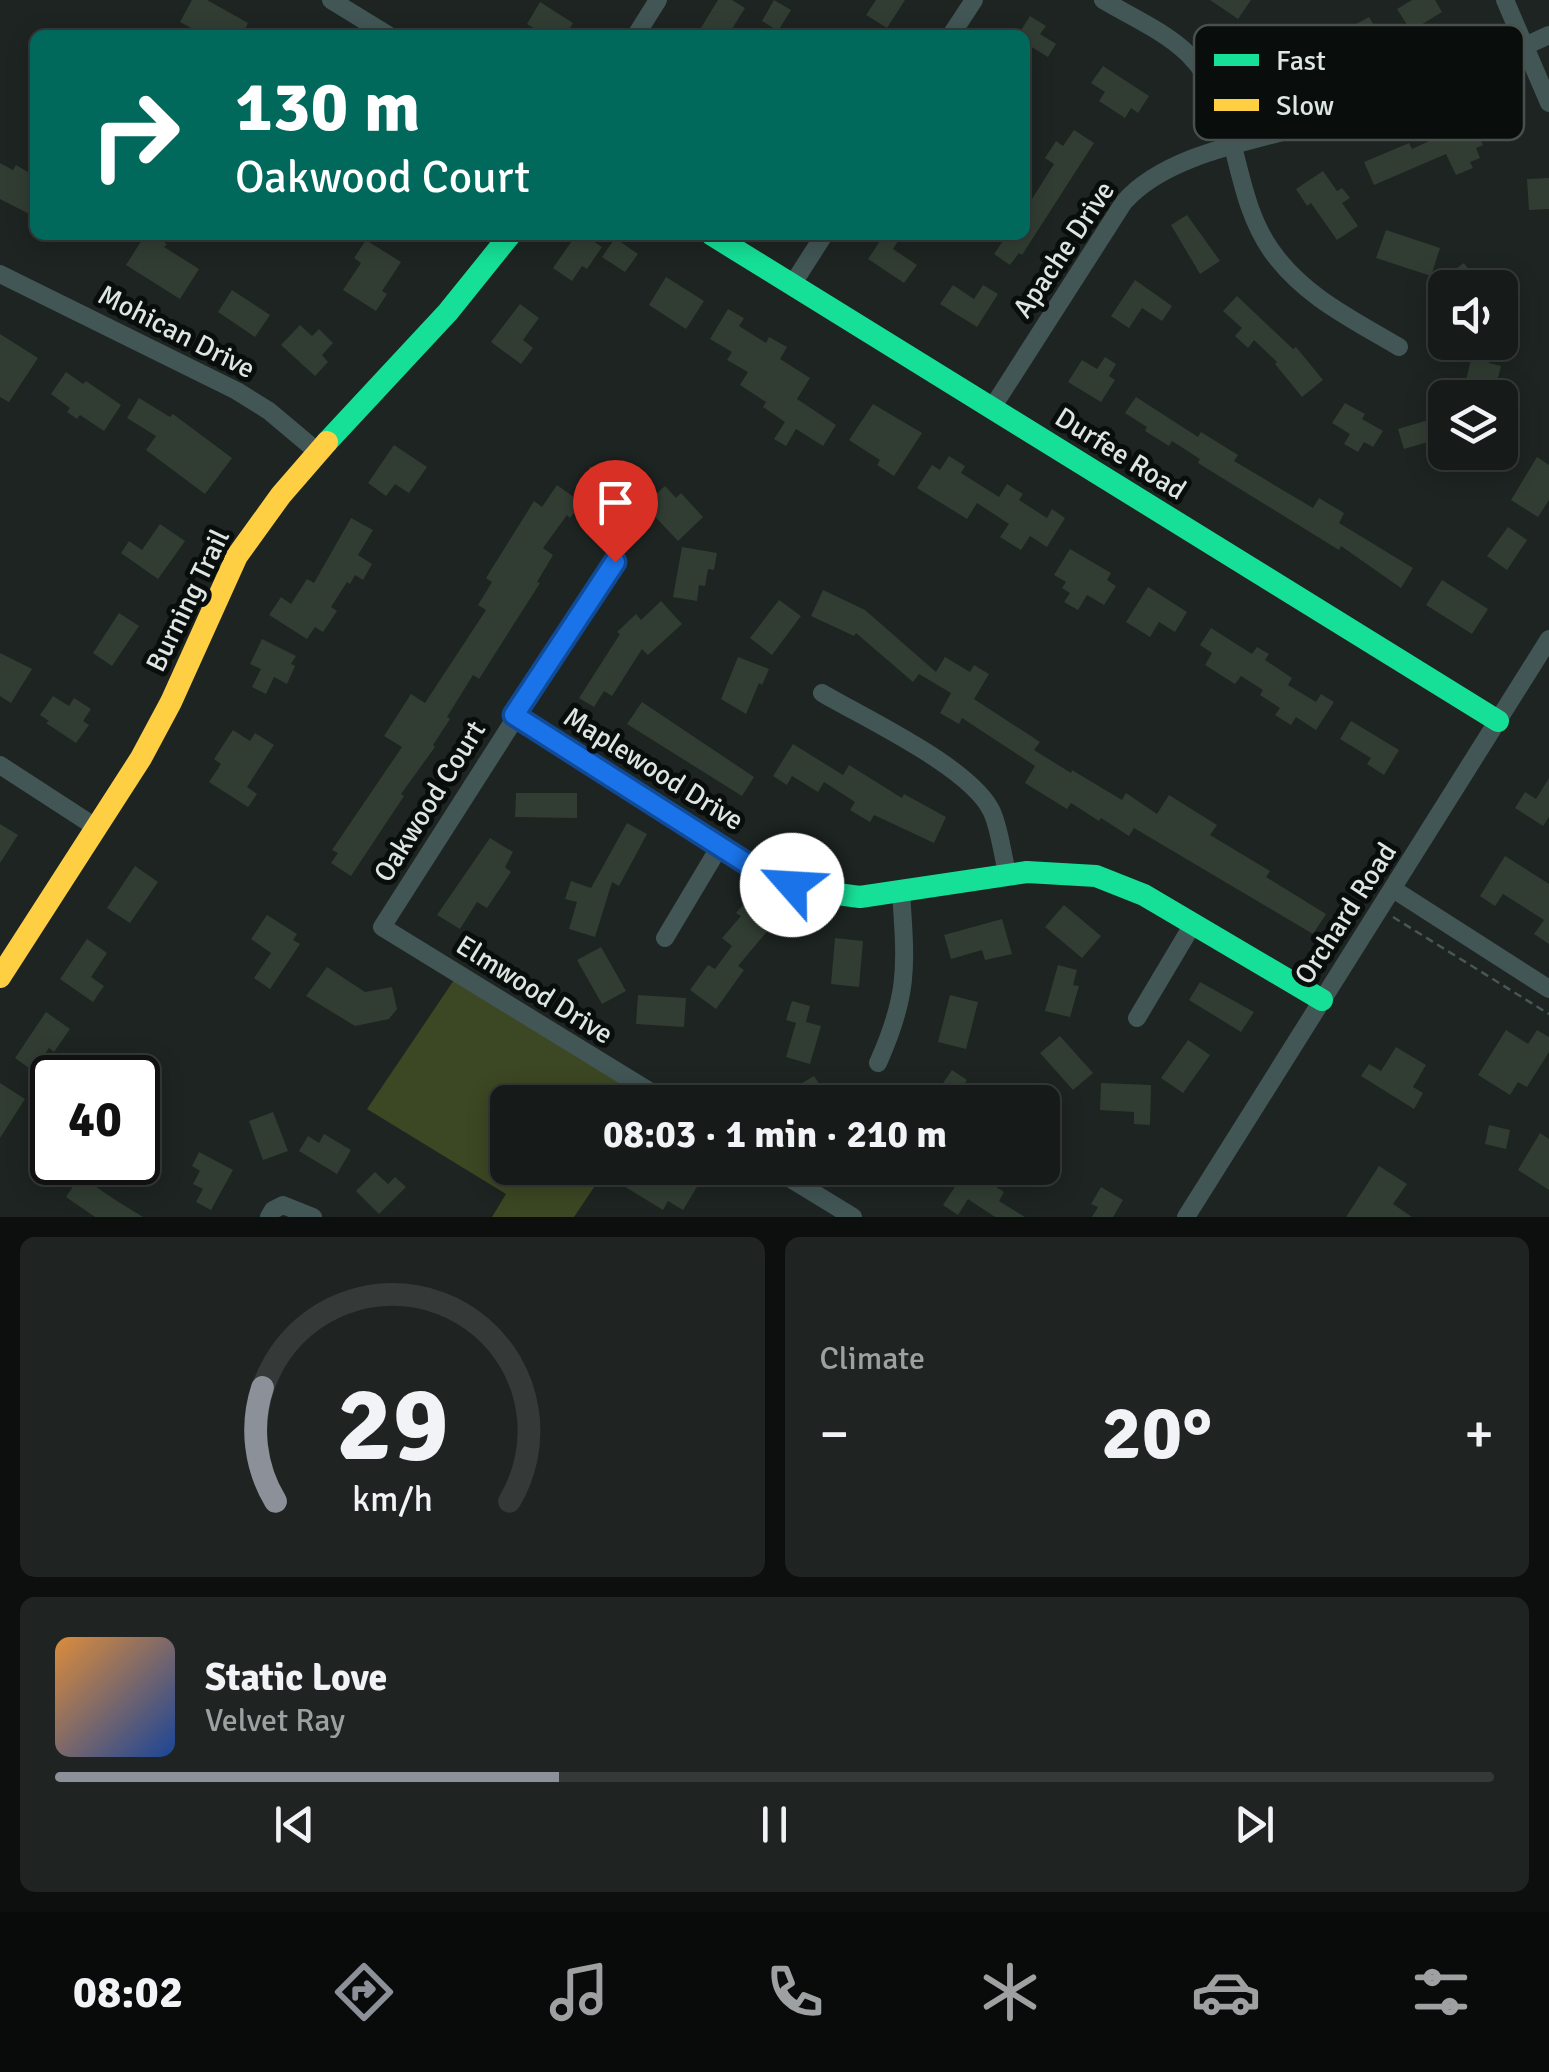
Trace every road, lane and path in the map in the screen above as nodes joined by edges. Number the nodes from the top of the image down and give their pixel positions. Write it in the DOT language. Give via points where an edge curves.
graph roads {
  1 [pos="331,0"];
  2 [pos="658,0"];
  3 [pos="974,0"];
  4 [pos="1103,0"];
  5 [pos="1505,0"];
  6 [pos="1516,25"];
  7 [pos="380,30"];
  8 [pos="639,30"];
  9 [pos="955,30"];
  10 [pos="1549,35"];
  11 [pos="1524,42"];
  12 [pos="1526,46"];
  13 [pos="1194,60"];
  14 [pos="1549,103"];
  15 [pos="1229,140"];
  16 [pos="1251,140"];
  17 [pos="1230,146"];
  18 [pos="506,240"];
  19 [pos="720,240"];
  20 [pos="821,240"];
  21 [pos="0,274"];
  22 [pos="792,285"];
  23 [pos="1399,347"];
  24 [pos="992,408"];
  25 [pos="320,452"];
  26 [pos="615,562"];
  27 [pos="1549,639"];
  28 [pos="822,693"];
  29 [pos="514,715"];
  30 [pos="1498,721"];
  31 [pos="0,765"];
  32 [pos="97,828"];
  33 [pos="720,846"];
  34 [pos="1007,872"];
  35 [pos="1393,889"];
  36 [pos="900,892"];
  37 [pos="1380,908"];
  38 [pos="388,919"];
  39 [pos="1193,924"];
  40 [pos="664,938"];
  41 [pos="0,978"];
  42 [pos="1549,989"];
  43 [pos="1322,1000"];
  44 [pos="1549,1014"];
  45 [pos="1136,1018"];
  46 [pos="878,1063"];
  47 [pos="639,1085"];
  48 [pos="800,1185"];
  49 [pos="269,1217"];
  50 [pos="313,1217"];
  51 [pos="853,1217"];
  52 [pos="1186,1217"];
  1 -- 7 [label="street"];
  2 -- 8 [label="street"];
  3 -- 9 [label="street"];
  4 -- 13 [label="street"];
  5 -- 6 [label="street"];
  10 -- 12 [label="street, Apache Drive"];
  11 -- 12 [label="street"];
  12 -- 14 [label="street"];
  15 -- 17 [label="street"];
  16 -- 17 [label="street, Apache Drive"];
  17 -- 23 [label="street" via="1258,229 1286,270 1327,304"];
  17 -- 24 [label="street, Apache Drive" via="1137,187"];
  18 -- 25 [label="street, Burning Trail" via="434,330"];
  19 -- 22 [label="street, Durfee Road"];
  20 -- 22 [label="street"];
  21 -- 25 [label="street, Mohican Drive" via="237,391"];
  22 -- 24 [label="street, Durfee Road"];
  24 -- 30 [label="street, Durfee Road"];
  25 -- 32 [label="street, Burning Trail" via="236,557 159,725"];
  26 -- 29 [label="street, Oakwood Court"];
  27 -- 30 [label="street, Orchard Road"];
  28 -- 34 [label="street" via="974,787 993,814"];
  29 -- 33 [label="street, Maplewood Drive"];
  29 -- 38 [label="street, Oakwood Court"];
  30 -- 35 [label="street, Orchard Road"];
  31 -- 32 [label="street"];
  32 -- 41 [label="street, Burning Trail"];
  33 -- 36 [label="street, Maplewood Drive" via="772,877 814,891"];
  33 -- 40 [label="street"];
  34 -- 36 [label="street, Maplewood Drive"];
  34 -- 39 [label="street, Maplewood Drive" via="1077,873 1117,882"];
  35 -- 37 [label="street, Orchard Road"];
  35 -- 42 [label="street"];
  36 -- 46 [label="street" via="904,984"];
  37 -- 43 [label="street, Orchard Road"];
  37 -- 44 [label="path"];
  38 -- 47 [label="street, Elmwood Drive" via="382,927"];
  39 -- 43 [label="street, Maplewood Drive"];
  39 -- 45 [label="street"];
  43 -- 52 [label="street, Orchard Road"];
  48 -- 51 [label="street"];
  49 -- 50 [label="street" via="283,1205"];
}
